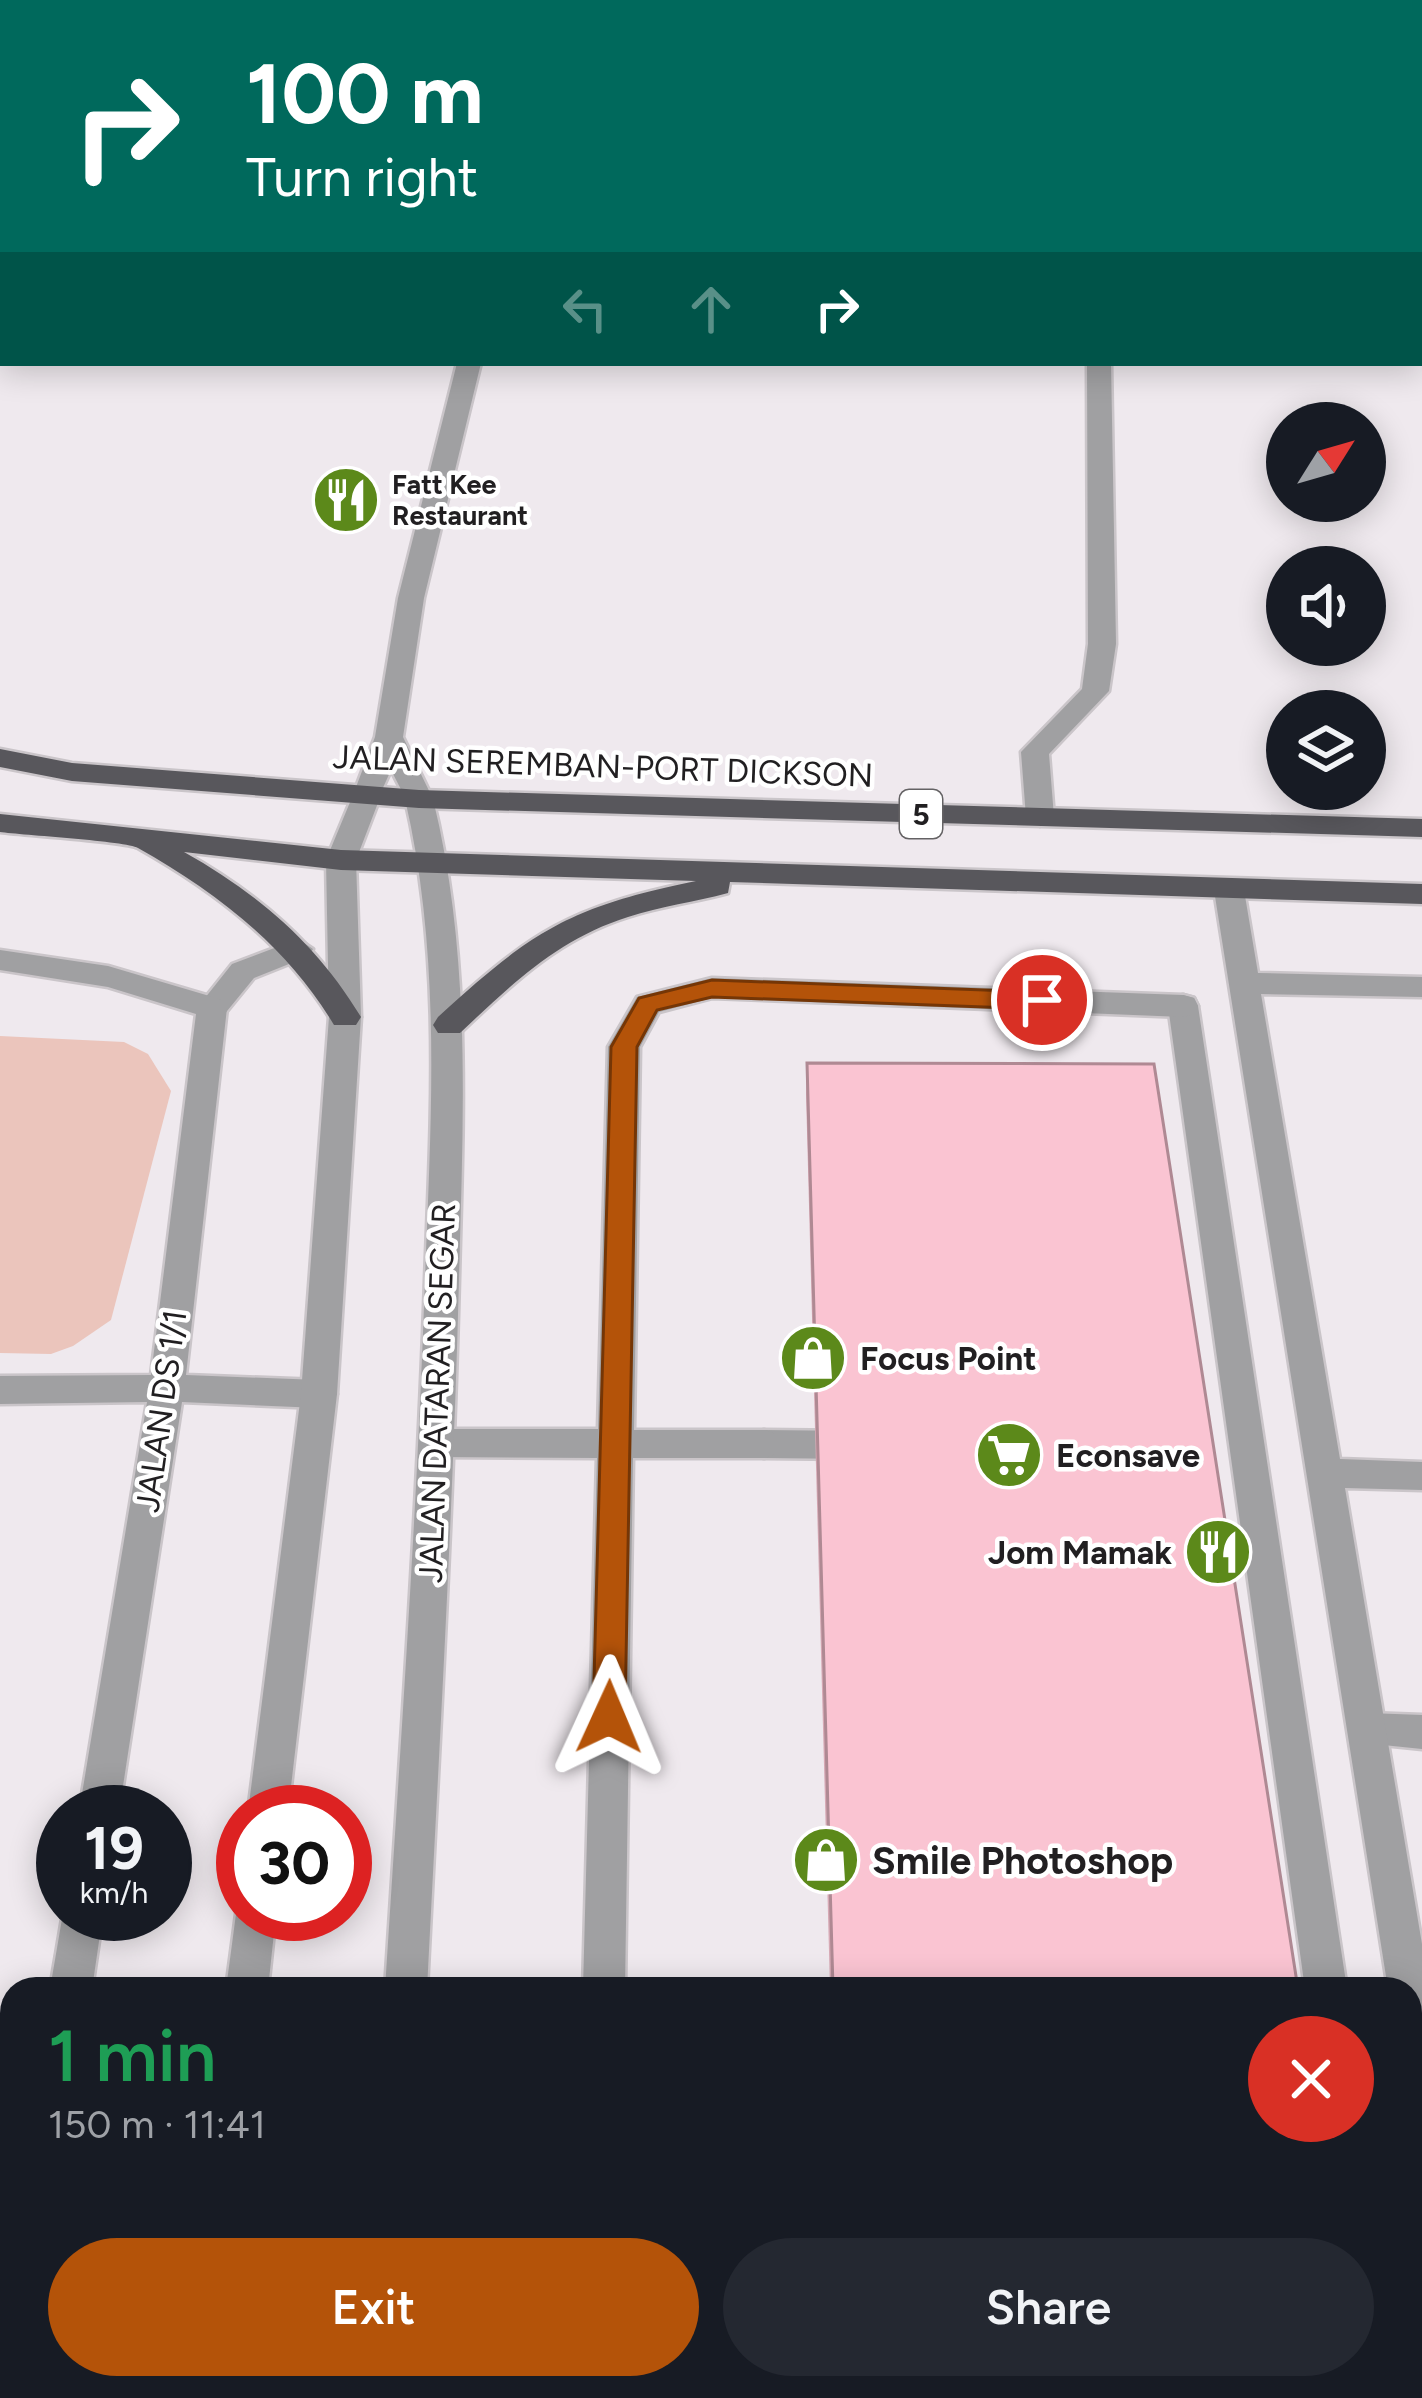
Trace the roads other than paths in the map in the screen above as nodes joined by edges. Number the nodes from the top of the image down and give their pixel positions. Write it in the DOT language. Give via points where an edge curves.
graph roads {
  1 [pos="468,366"];
  2 [pos="1099,366"];
  3 [pos="388,737"];
  4 [pos="0,758"];
  5 [pos="367,795"];
  6 [pos="419,799"];
  7 [pos="1040,817"];
  8 [pos="0,823"];
  9 [pos="1422,828"];
  10 [pos="137,839"];
  11 [pos="341,860"];
  12 [pos="437,862"];
  13 [pos="766,876"];
  14 [pos="1229,890"];
  15 [pos="1422,893"];
  16 [pos="298,949"];
  17 [pos="0,960"];
  18 [pos="1245,983"];
  19 [pos="1422,987"];
  20 [pos="212,1008"];
  21 [pos="345,1017"];
  22 [pos="449,1025"];
  23 [pos="167,1388"];
  24 [pos="0,1390"];
  25 [pos="319,1394"];
  26 [pos="438,1443"];
  27 [pos="615,1445"];
  28 [pos="902,1446"];
  29 [pos="1202,1450"];
  30 [pos="1248,1450"];
  31 [pos="1325,1472"];
  32 [pos="1422,1476"];
  33 [pos="1368,1730"];
  34 [pos="1422,1732"];
  35 [pos="103,1785"];
  36 [pos="271,1785"];
  37 [pos="79,1941"];
  38 [pos="253,1941"];
  39 [pos="73,1977"];
  40 [pos="248,1977"];
  41 [pos="407,1977"];
  42 [pos="604,1977"];
  43 [pos="1324,1977"];
  44 [pos="1408,1977"];
  1 -- 3 [label="street" via="411,598"];
  2 -- 7 [label="street" via="1102,644 1095,691 1034,752"];
  3 -- 5 [label="street"];
  3 -- 6 [label="street, JALAN DATARAN SEGAR"];
  4 -- 5 [label="highway, JALAN SEREMBAN-PORT DICKSON / 5" via="71,772"];
  5 -- 6 [label="highway, JALAN SEREMBAN-PORT DICKSON / 5"];
  5 -- 11 [label="street"];
  6 -- 7 [label="highway, JALAN SEREMBAN-PORT DICKSON / 5"];
  6 -- 12 [label="street, JALAN DATARAN SEGAR"];
  7 -- 9 [label="highway, JALAN SEREMBAN-PORT DICKSON / 5"];
  8 -- 10 [label="highway, 5"];
  10 -- 11 [label="highway, 5"];
  10 -- 16 [label="highway" via="200,873"];
  11 -- 12 [label="highway, 5"];
  11 -- 21 [label="street"];
  12 -- 13 [label="highway, 5"];
  12 -- 22 [label="street, JALAN DATARAN SEGAR"];
  13 -- 14 [label="highway, 5"];
  13 -- 22 [label="highway" via="581,923 528,953"];
  14 -- 15 [label="highway, 5"];
  14 -- 18 [label="street"];
  16 -- 20 [label="street" via="243,971"];
  16 -- 21 [label="highway"];
  17 -- 20 [label="street" via="143,982"];
  18 -- 19 [label="street"];
  18 -- 31 [label="street"];
  20 -- 23 [label="street, JALAN DS 1/1"];
  21 -- 25 [label="street"];
  22 -- 26 [label="street, JALAN DATARAN SEGAR"];
  23 -- 24 [label="street"];
  23 -- 25 [label="street"];
  23 -- 35 [label="street, JALAN DS 1/1"];
  25 -- 36 [label="street"];
  26 -- 27 [label="street"];
  26 -- 41 [label="street, JALAN DATARAN SEGAR"];
  27 -- 28 [label="street"];
  27 -- 30 [label="street" via="624,1047 648,1004 712,988 1183,1006"];
  27 -- 42 [label="street"];
  29 -- 30 [label="street"];
  30 -- 43 [label="street"];
  31 -- 32 [label="street"];
  31 -- 33 [label="street"];
  33 -- 34 [label="street"];
  33 -- 44 [label="street"];
  37 -- 39 [label="street"];
  38 -- 40 [label="street"];
}
